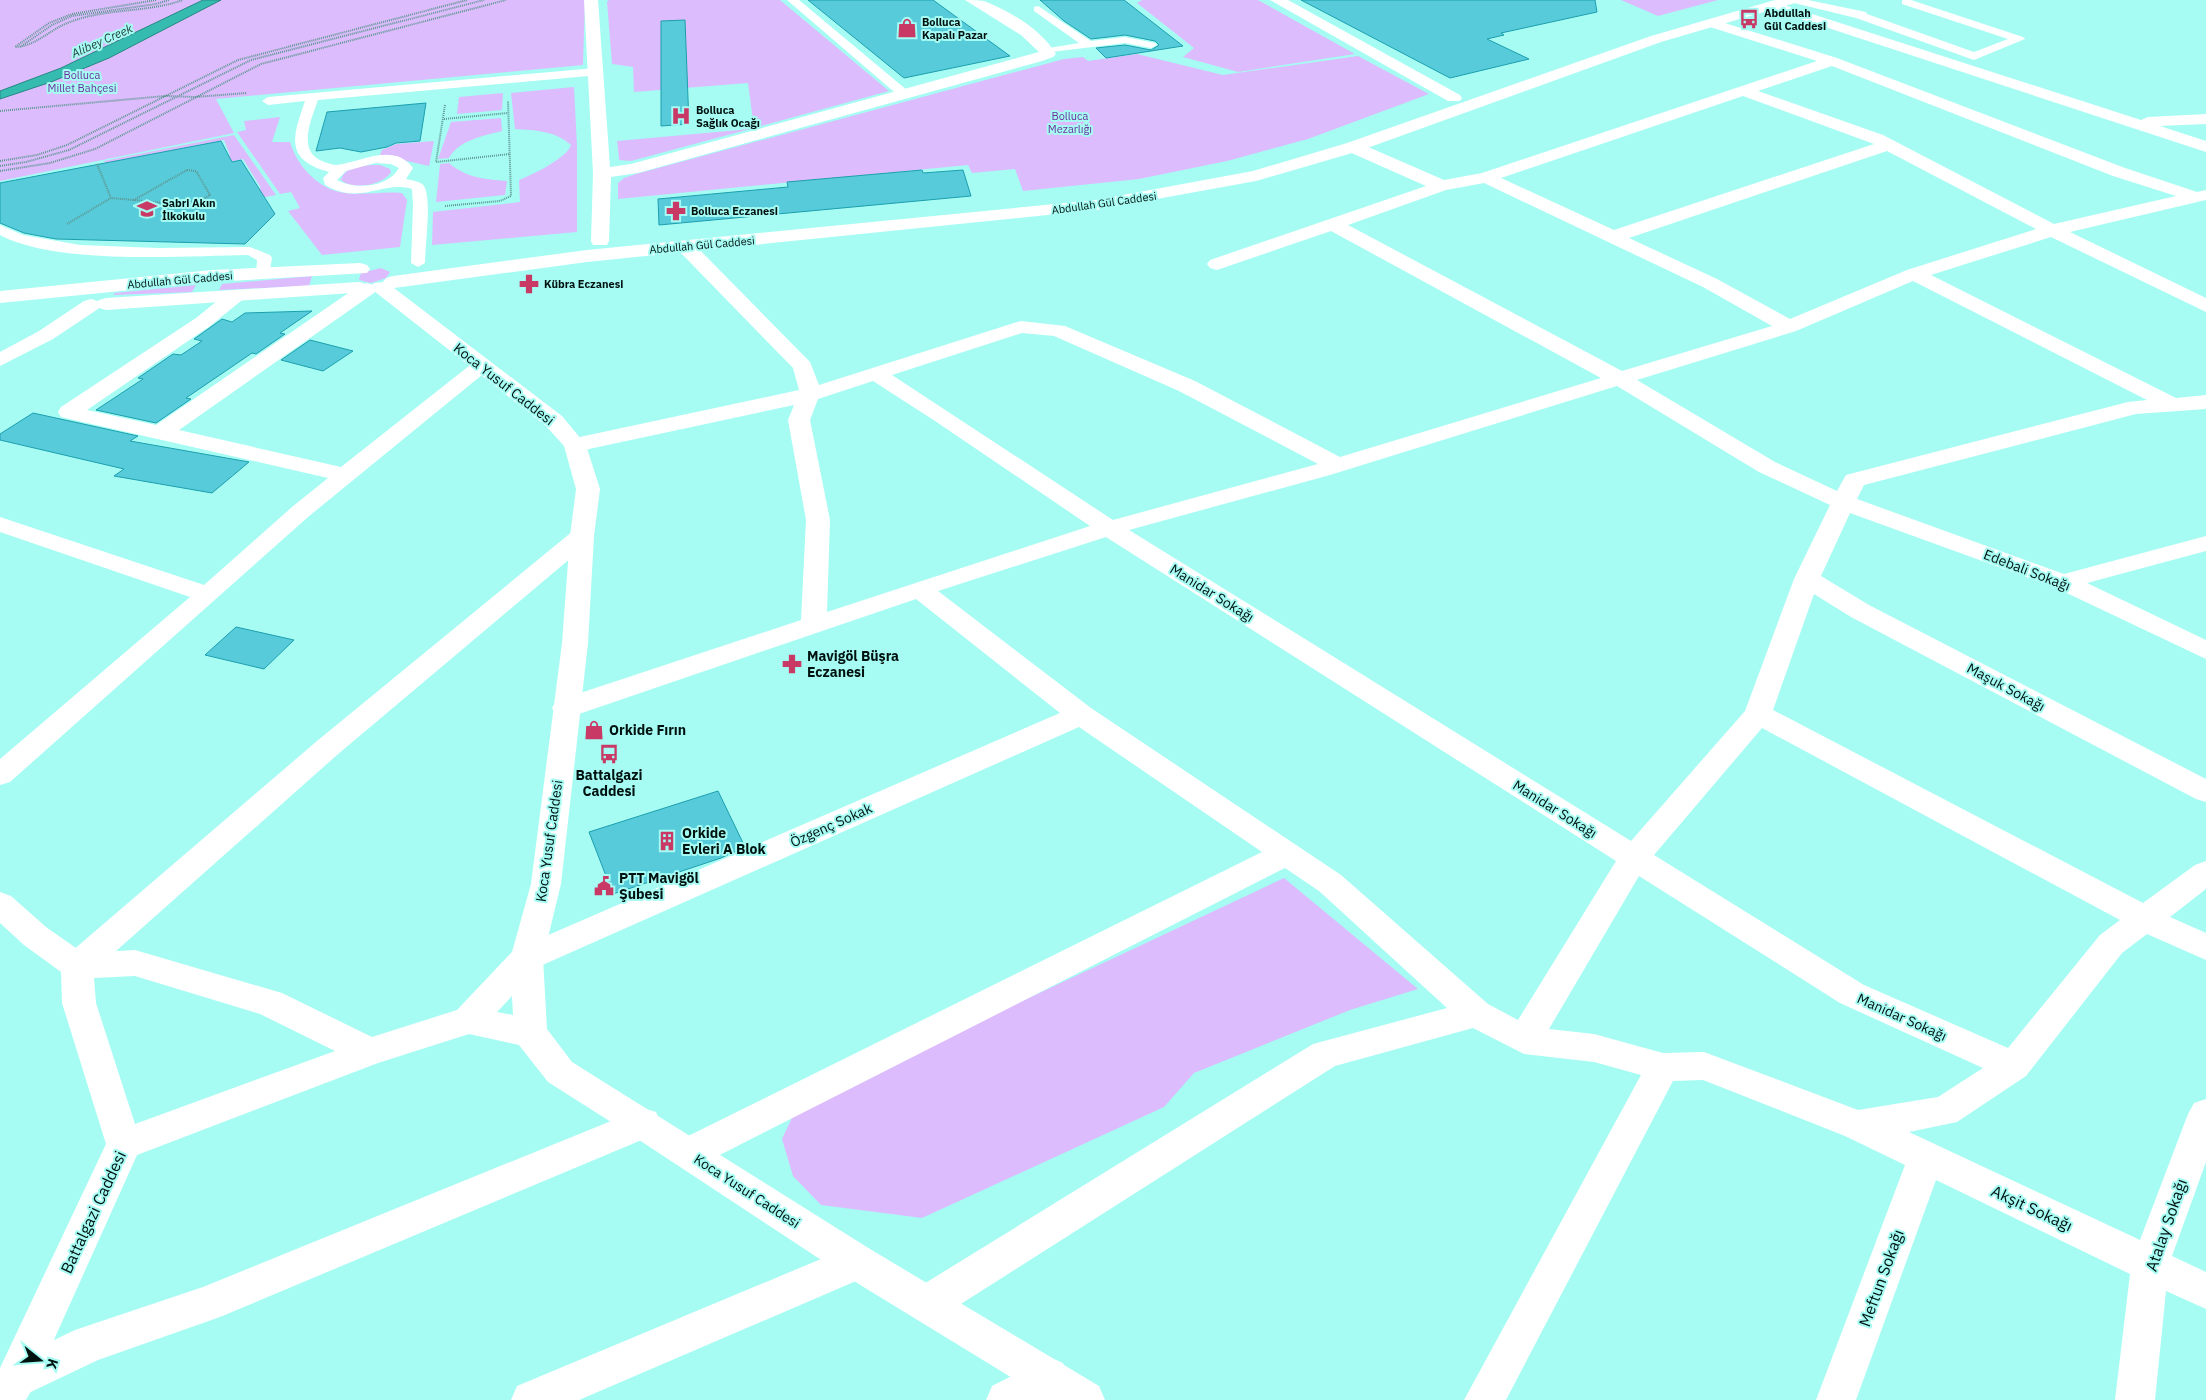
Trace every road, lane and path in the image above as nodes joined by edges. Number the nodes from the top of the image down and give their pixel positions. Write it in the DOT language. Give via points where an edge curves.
graph roads {
  1 [pos="156,0"];
  2 [pos="169,0"];
  3 [pos="183,0"];
  4 [pos="467,0"];
  5 [pos="484,0"];
  6 [pos="506,0"];
  7 [pos="591,0"];
  8 [pos="792,0"];
  9 [pos="972,0"];
  10 [pos="1277,0"];
  11 [pos="1748,0"];
  12 [pos="1790,0"];
  13 [pos="1794,0"];
  14 [pos="1764,2"];
  15 [pos="1902,2"];
  16 [pos="1038,8"];
  17 [pos="1712,23"];
  18 [pos="1089,45"];
  19 [pos="1152,45"];
  20 [pos="20,47"];
  21 [pos="1047,51"];
  22 [pos="1832,61"];
  23 [pos="596,72"];
  24 [pos="507,80"];
  25 [pos="1743,90"];
  26 [pos="904,94"];
  27 [pos="165,96"];
  28 [pos="178,97"];
  29 [pos="313,97"];
  30 [pos="195,98"];
  31 [pos="1454,98"];
  32 [pos="268,101"];
  33 [pos="0,110"];
  34 [pos="508,113"];
  35 [pos="2206,118"];
  36 [pos="2134,123"];
  37 [pos="1888,145"];
  38 [pos="1353,147"];
  39 [pos="2206,147"];
  40 [pos="510,154"];
  41 [pos="0,161"];
  42 [pos="97,164"];
  43 [pos="0,166"];
  44 [pos="336,170"];
  45 [pos="0,171"];
  46 [pos="602,174"];
  47 [pos="1486,177"];
  48 [pos="396,180"];
  49 [pos="1442,186"];
  50 [pos="111,198"];
  51 [pos="2202,198"];
  52 [pos="134,200"];
  53 [pos="420,208"];
  54 [pos="1333,224"];
  55 [pos="0,229"];
  56 [pos="2052,230"];
  57 [pos="1615,236"];
  58 [pos="600,241"];
  59 [pos="34,244"];
  60 [pos="686,247"];
  61 [pos="418,263"];
  62 [pos="1217,264"];
  63 [pos="264,274"];
  64 [pos="1914,274"];
  65 [pos="376,276"];
  66 [pos="0,297"];
  67 [pos="234,297"];
  68 [pos="91,305"];
  69 [pos="2206,306"];
  70 [pos="0,311"];
  71 [pos="1789,327"];
  72 [pos="0,360"];
  73 [pos="481,366"];
  74 [pos="876,374"];
  75 [pos="1620,379"];
  76 [pos="808,395"];
  77 [pos="2206,402"];
  78 [pos="2173,404"];
  79 [pos="160,433"];
  80 [pos="575,445"];
  81 [pos="1337,465"];
  82 [pos="345,475"];
  83 [pos="1844,503"];
  84 [pos="0,524"];
  85 [pos="1109,528"];
  86 [pos="582,536"];
  87 [pos="2206,543"];
  88 [pos="1807,579"];
  89 [pos="2063,582"];
  90 [pos="919,589"];
  91 [pos="208,596"];
  92 [pos="814,626"];
  93 [pos="2206,650"];
  94 [pos="566,708"];
  95 [pos="1758,714"];
  96 [pos="1081,715"];
  97 [pos="0,775"];
  98 [pos="2206,792"];
  99 [pos="1285,854"];
  100 [pos="1634,858"];
  101 [pos="2206,873"];
  102 [pos="0,904"];
  103 [pos="2144,919"];
  104 [pos="2206,947"];
  105 [pos="527,958"];
  106 [pos="76,966"];
  107 [pos="1476,1014"];
  108 [pos="469,1020"];
  109 [pos="530,1033"];
  110 [pos="1524,1040"];
  111 [pos="370,1052"];
  112 [pos="1663,1066"];
  113 [pos="2014,1066"];
  114 [pos="2206,1114"];
  115 [pos="643,1123"];
  116 [pos="1858,1125"];
  117 [pos="124,1144"];
  118 [pos="689,1154"];
  119 [pos="1926,1157"];
  120 [pos="857,1262"];
  121 [pos="2150,1264"];
  122 [pos="2206,1291"];
  123 [pos="928,1303"];
  124 [pos="1049,1377"];
  125 [pos="10,1389"];
  126 [pos="531,1400"];
  127 [pos="1006,1400"];
  128 [pos="1085,1400"];
  129 [pos="1484,1400"];
  130 [pos="1836,1400"];
  131 [pos="2135,1400"];
  1 -- 20 [label="path" via="92,8 66,15 52,20 15,47"];
  2 -- 20 [label="path" via="72,16 52,25"];
  3 -- 20 [label="path" via="151,9 80,19 61,26 28,48"];
  4 -- 27 [label="path" via="250,56"];
  5 -- 28 [label="path" via="251,60"];
  6 -- 30 [label="path" via="261,64"];
  7 -- 23 [label="street"];
  8 -- 26 [label="lane"];
  9 -- 21 [label="street" via="1036,39"];
  10 -- 31 [label="street"];
  11 -- 31 [label="street, Abdullah Gül Caddesi" via="1609,41"];
  12 -- 14 [label="street, Abdullah Gül Caddesi"];
  13 -- 15 [label="lane" via="1860,15 1974,56 2019,39"];
  14 -- 17 [label="street, Abdullah Gül Caddesi"];
  14 -- 36 [label="street"];
  16 -- 18 [label="lane"];
  17 -- 22 [label="street"];
  17 -- 38 [label="street, Abdullah Gül Caddesi" via="1647,42"];
  18 -- 19 [label="lane" via="1124,40"];
  18 -- 21 [label="lane"];
  21 -- 26 [label="street" via="1048,54 1037,58"];
  22 -- 25 [label="street"];
  22 -- 51 [label="street" via="2119,172"];
  23 -- 24 [label="lane"];
  23 -- 46 [label="street"];
  24 -- 29 [label="lane"];
  24 -- 34 [label="path"];
  25 -- 37 [label="street"];
  25 -- 47 [label="street"];
  26 -- 46 [label="street" via="632,169"];
  27 -- 28 [label="path"];
  27 -- 33 [label="path"];
  27 -- 41 [label="path" via="68,145 37,155"];
  28 -- 30 [label="path"];
  28 -- 43 [label="path" via="69,150"];
  29 -- 32 [label="lane"];
  29 -- 44 [label="lane" via="302,133 302,149 311,160"];
  30 -- 45 [label="path" via="84,153 50,163"];
  31 -- 58 [label="street, Abdullah Gül Caddesi" via="1257,163 1121,189"];
  34 -- 40 [label="path"];
  34 -- 40 [label="path" via="444,119 436,162"];
  35 -- 36 [label="street"];
  36 -- 39 [label="street"];
  37 -- 56 [label="street"];
  37 -- 57 [label="street"];
  38 -- 49 [label="street"];
  38 -- 60 [label="street, Abdullah Gül Caddesi" via="1256,176 1140,199"];
  40 -- 53 [label="path" via="512,180 509,199"];
  42 -- 50 [label="path"];
  44 -- 48 [label="lane" via="330,182 342,189 366,190"];
  44 -- 48 [label="lane" via="363,161 387,159 406,168 405,174"];
  46 -- 58 [label="street"];
  47 -- 49 [label="street"];
  47 -- 57 [label="street"];
  48 -- 53 [label="lane" via="418,187"];
  49 -- 54 [label="street"];
  50 -- 52 [label="path"];
  50 -- 59 [label="path"];
  51 -- 56 [label="street"];
  52 -- 52 [label="path" via="192,202 210,195 196,171 187,170"];
  53 -- 61 [label="lane" via="416,246"];
  54 -- 62 [label="street"];
  54 -- 75 [label="street, Edebali Sokağı"];
  55 -- 59 [label="lane" via="6,235"];
  56 -- 64 [label="street"];
  56 -- 69 [label="street"];
  57 -- 71 [label="street"];
  58 -- 61 [label="street, Abdullah Gül Caddesi"];
  59 -- 63 [label="lane" via="58,248 250,251 265,258"];
  60 -- 65 [label="street, Abdullah Gül Caddesi"];
  60 -- 76 [label="street" via="803,366"];
  61 -- 65 [label="street, Abdullah Gül Caddesi"];
  63 -- 65 [label="street, Abdullah Gül Caddesi"];
  63 -- 66 [label="street, Abdullah Gül Caddesi" via="212,276"];
  64 -- 71 [label="street"];
  64 -- 78 [label="street"];
  65 -- 67 [label="street, Abdullah Gül Caddesi"];
  65 -- 73 [label="street, Koca Yusuf Caddesi"];
  65 -- 79 [label="street"];
  67 -- 68 [label="street, Abdullah Gül Caddesi"];
  67 -- 79 [label="street" via="204,322 69,412"];
  68 -- 70 [label="street, Abdullah Gül Caddesi"];
  68 -- 72 [label="street"];
  71 -- 75 [label="street"];
  73 -- 80 [label="street, Koca Yusuf Caddesi" via="554,421"];
  73 -- 82 [label="street"];
  74 -- 76 [label="street"];
  74 -- 81 [label="street" via="1021,327 1058,330 1187,386"];
  74 -- 85 [label="street, Manidar Sokağı"];
  75 -- 81 [label="street"];
  75 -- 83 [label="street, Edebali Sokağı" via="1767,467"];
  76 -- 80 [label="street"];
  76 -- 92 [label="street" via="799,420 818,520"];
  77 -- 78 [label="street"];
  78 -- 83 [label="street" via="2136,407 1854,480"];
  79 -- 82 [label="street"];
  80 -- 86 [label="street, Koca Yusuf Caddesi" via="588,489"];
  81 -- 85 [label="street"];
  82 -- 91 [label="street"];
  83 -- 88 [label="street"];
  83 -- 89 [label="street, Edebali Sokağı"];
  84 -- 91 [label="street"];
  85 -- 90 [label="street"];
  85 -- 100 [label="street, Manidar Sokağı"];
  86 -- 94 [label="street, Koca Yusuf Caddesi" via="575,643"];
  86 -- 106 [label="street" via="327,748"];
  87 -- 89 [label="street"];
  88 -- 95 [label="street"];
  88 -- 98 [label="street, Maşuk Sokağı" via="1869,615"];
  89 -- 93 [label="street, Edebali Sokağı"];
  90 -- 92 [label="street"];
  90 -- 96 [label="street"];
  91 -- 97 [label="street"];
  92 -- 94 [label="street"];
  94 -- 105 [label="street, Koca Yusuf Caddesi" via="546,884"];
  95 -- 100 [label="street"];
  95 -- 103 [label="street"];
  96 -- 99 [label="street"];
  96 -- 105 [label="street, Özgenç Sokak"];
  99 -- 107 [label="street" via="1330,883"];
  99 -- 118 [label="street"];
  100 -- 110 [label="street"];
  100 -- 113 [label="street, Manidar Sokağı" via="1852,994"];
  101 -- 103 [label="street"];
  102 -- 106 [label="street" via="35,936"];
  103 -- 104 [label="street"];
  103 -- 113 [label="street" via="2111,944"];
  105 -- 108 [label="street"];
  105 -- 109 [label="street, Koca Yusuf Caddesi"];
  106 -- 111 [label="street" via="135,963 270,1003"];
  106 -- 117 [label="street, Battalgazi Caddesi" via="80,1003"];
  107 -- 110 [label="street"];
  107 -- 123 [label="street" via="1325,1054"];
  108 -- 109 [label="street"];
  108 -- 111 [label="street"];
  109 -- 115 [label="street, Koca Yusuf Caddesi" via="560,1072"];
  110 -- 112 [label="street, Akşit Sokağı" via="1594,1048"];
  111 -- 117 [label="street"];
  112 -- 116 [label="street, Akşit Sokağı" via="1704,1066"];
  112 -- 129 [label="street"];
  113 -- 116 [label="street" via="1945,1111"];
  114 -- 121 [label="street, Atalay Sokağı"];
  115 -- 118 [label="street, Koca Yusuf Caddesi"];
  115 -- 125 [label="street" via="206,1304 89,1344"];
  116 -- 119 [label="street, Akşit Sokağı"];
  117 -- 125 [label="street, Battalgazi Caddesi"];
  118 -- 120 [label="street, Koca Yusuf Caddesi"];
  119 -- 121 [label="street, Akşit Sokağı"];
  119 -- 130 [label="street, Meftun Sokağı"];
  120 -- 123 [label="street, Koca Yusuf Caddesi"];
  120 -- 126 [label="street"];
  121 -- 122 [label="street, Akşit Sokağı"];
  121 -- 131 [label="street, Atalay Sokağı"];
  123 -- 124 [label="street, Koca Yusuf Caddesi"];
  124 -- 127 [label="street"];
  124 -- 128 [label="street, Koca Yusuf Caddesi"];
}
